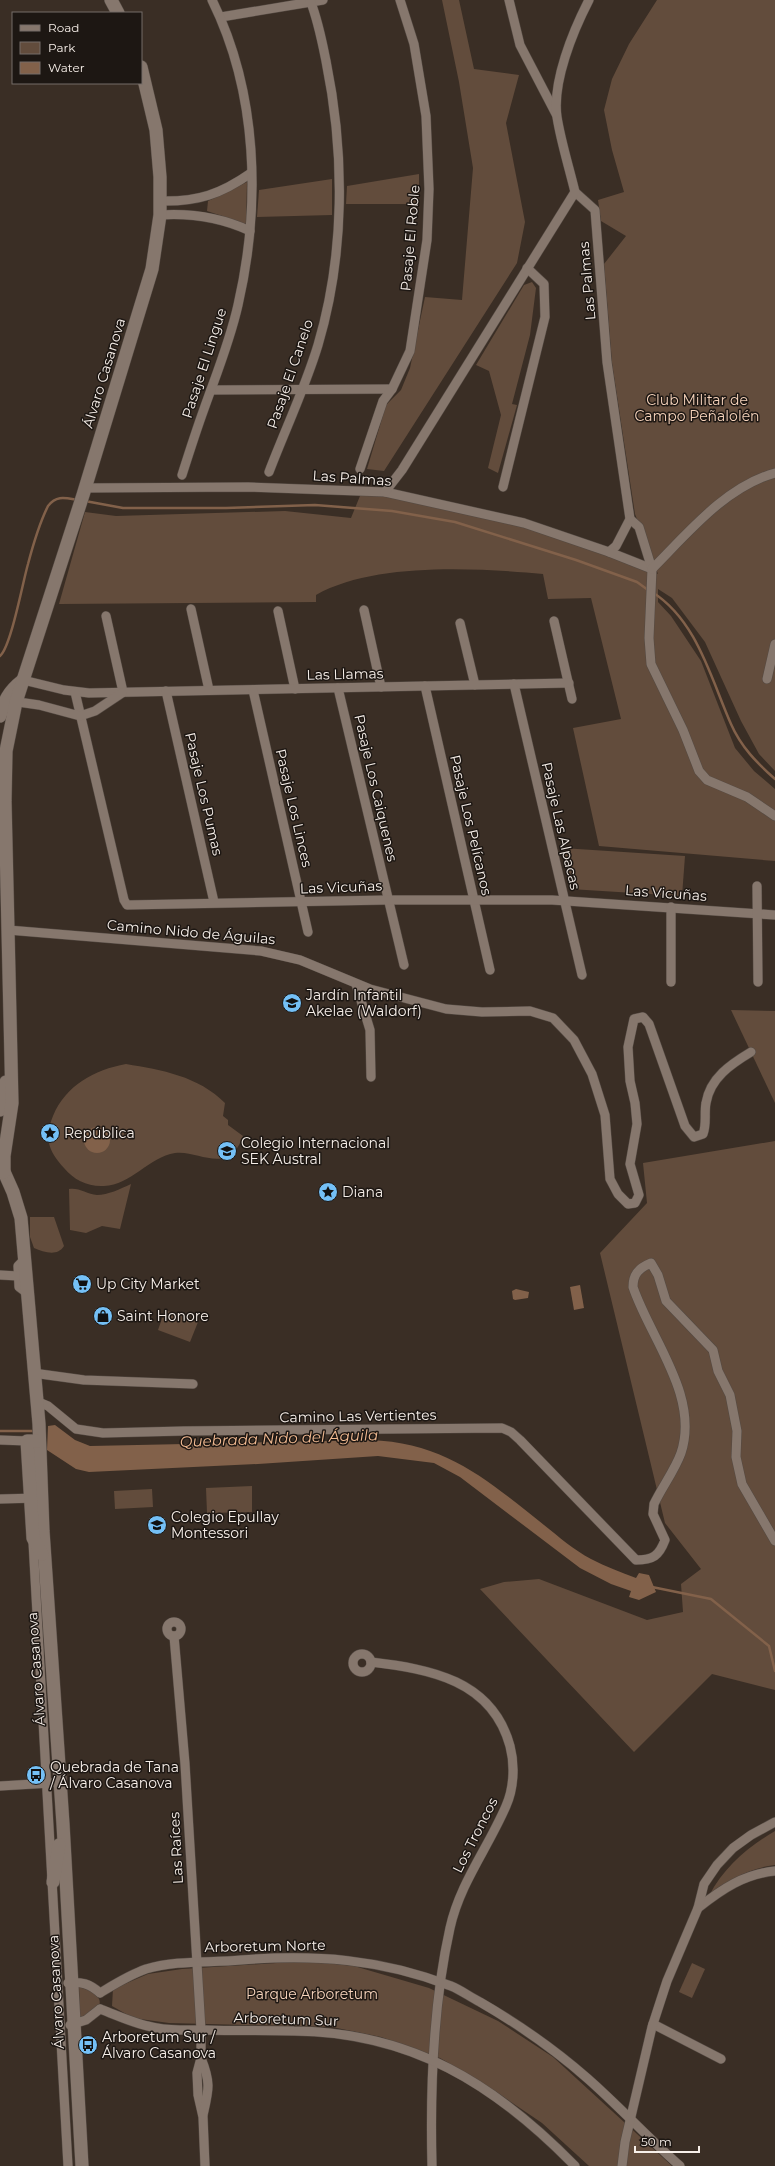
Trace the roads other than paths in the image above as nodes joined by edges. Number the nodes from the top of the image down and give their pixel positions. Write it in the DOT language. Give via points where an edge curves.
graph roads {
  1 [pos="111,0"];
  2 [pos="212,0"];
  3 [pos="323,0"];
  4 [pos="400,0"];
  5 [pos="509,0"];
  6 [pos="589,0"];
  7 [pos="310,1"];
  8 [pos="117,12"];
  9 [pos="220,17"];
  10 [pos="142,71"];
  11 [pos="557,116"];
  12 [pos="252,173"];
  13 [pos="575,192"];
  14 [pos="160,201"];
  15 [pos="160,215"];
  16 [pos="250,231"];
  17 [pos="527,268"];
  18 [pos="302,389"];
  19 [pos="392,389"];
  20 [pos="211,390"];
  21 [pos="360,469"];
  22 [pos="269,472"];
  23 [pos="775,473"];
  24 [pos="182,475"];
  25 [pos="503,487"];
  26 [pos="385,492"];
  27 [pos="83,497"];
  28 [pos="630,519"];
  29 [pos="609,552"];
  30 [pos="652,569"];
  31 [pos="191,609"];
  32 [pos="364,610"];
  33 [pos="278,611"];
  34 [pos="106,616"];
  35 [pos="554,620"];
  36 [pos="460,623"];
  37 [pos="775,644"];
  38 [pos="767,679"];
  39 [pos="23,680"];
  40 [pos="569,683"];
  41 [pos="514,684"];
  42 [pos="475,685"];
  43 [pos="425,686"];
  44 [pos="381,687"];
  45 [pos="338,688"];
  46 [pos="295,689"];
  47 [pos="209,690"];
  48 [pos="253,690"];
  49 [pos="166,691"];
  50 [pos="76,692"];
  51 [pos="123,692"];
  52 [pos="572,699"];
  53 [pos="10,701"];
  54 [pos="0,716"];
  55 [pos="80,716"];
  56 [pos="775,816"];
  57 [pos="757,886"];
  58 [pos="473,899"];
  59 [pos="387,900"];
  60 [pos="564,900"];
  61 [pos="214,902"];
  62 [pos="302,903"];
  63 [pos="671,907"];
  64 [pos="757,914"];
  65 [pos="775,915"];
  66 [pos="4,918"];
  67 [pos="308,932"];
  68 [pos="404,965"];
  69 [pos="490,970"];
  70 [pos="582,975"];
  71 [pos="671,982"];
  72 [pos="758,982"];
  73 [pos="356,984"];
  74 [pos="751,1052"];
  75 [pos="11,1057"];
  76 [pos="370,1077"];
  77 [pos="0,1110"];
  78 [pos="4,1131"];
  79 [pos="2,1167"];
  80 [pos="25,1259"];
  81 [pos="0,1275"];
  82 [pos="18,1276"];
  83 [pos="27,1293"];
  84 [pos="33,1373"];
  85 [pos="193,1384"];
  86 [pos="36,1401"];
  87 [pos="36,1435"];
  88 [pos="0,1440"];
  89 [pos="36,1498"];
  90 [pos="0,1499"];
  91 [pos="33,1538"];
  92 [pos="775,1541"];
  93 [pos="44,1558"];
  94 [pos="174,1636"];
  95 [pos="371,1662"];
  96 [pos="59,1782"];
  97 [pos="46,1783"];
  98 [pos="0,1786"];
  99 [pos="775,1822"];
  100 [pos="62,1824"];
  101 [pos="775,1871"];
  102 [pos="53,1882"];
  103 [pos="698,1908"];
  104 [pos="196,1962"];
  105 [pos="72,1982"];
  106 [pos="440,1983"];
  107 [pos="58,1984"];
  108 [pos="100,1993"];
  109 [pos="100,2009"];
  110 [pos="74,2024"];
  111 [pos="653,2024"];
  112 [pos="61,2027"];
  113 [pos="201,2030"];
  114 [pos="721,2059"];
  115 [pos="434,2060"];
  116 [pos="630,2119"];
  117 [pos="68,2166"];
  118 [pos="82,2166"];
  119 [pos="205,2166"];
  120 [pos="432,2166"];
  121 [pos="575,2166"];
  122 [pos="622,2166"];
  123 [pos="680,2166"];
  1 -- 8 [label="street"];
  2 -- 9 [label="street, Pasaje El Lingue"];
  3 -- 7 [label="street"];
  4 -- 19 [label="street, Pasaje El Roble" via="414,44 422,86 428,140 429,189 424,265 410,351"];
  5 -- 11 [label="street" via="520,45"];
  6 -- 11 [label="street" via="579,19 558,81"];
  7 -- 9 [label="street"];
  7 -- 18 [label="street, Pasaje El Canelo" via="320,31 333,101 339,197 329,297 318,345"];
  9 -- 12 [label="street, Pasaje El Lingue" via="239,71 246,106"];
  10 -- 14 [label="street, Álvaro Casanova" via="156,130"];
  11 -- 13 [label="street"];
  12 -- 14 [label="street" via="220,192 203,198 180,202"];
  12 -- 16 [label="street, Pasaje El Lingue"];
  13 -- 17 [label="street"];
  13 -- 28 [label="street, Las Palmas" via="595,210 606,362"];
  14 -- 15 [label="street, Álvaro Casanova"];
  15 -- 16 [label="street" via="186,214 216,218"];
  15 -- 27 [label="street, Álvaro Casanova" via="152,270"];
  16 -- 20 [label="street, Pasaje El Lingue" via="238,306 226,350"];
  17 -- 25 [label="street" via="544,284 545,317"];
  17 -- 26 [label="street" via="402,470"];
  18 -- 19 [label="street"];
  18 -- 20 [label="street"];
  18 -- 22 [label="street, Pasaje El Canelo"];
  19 -- 21 [label="street, Pasaje El Roble" via="380,407"];
  20 -- 24 [label="street, Pasaje El Lingue"];
  23 -- 30 [label="street" via="746,486 713,508"];
  26 -- 27 [label="street, Las Palmas" via="248,487"];
  26 -- 29 [label="street, Las Palmas" via="524,523"];
  27 -- 39 [label="street, Álvaro Casanova"];
  28 -- 29 [label="street"];
  28 -- 30 [label="street, Las Palmas" via="639,527"];
  29 -- 30 [label="street, Las Palmas"];
  30 -- 56 [label="street" via="651,664 683,730 699,771 707,780 747,797"];
  31 -- 47 [label="street"];
  32 -- 44 [label="street"];
  33 -- 46 [label="street"];
  34 -- 51 [label="street"];
  35 -- 40 [label="street"];
  36 -- 42 [label="street"];
  37 -- 38 [label="street"];
  39 -- 50 [label="street, Las Llamas"];
  39 -- 53 [label="street, Álvaro Casanova" via="15,686"];
  40 -- 41 [label="street, Las Llamas"];
  40 -- 52 [label="street"];
  41 -- 42 [label="street, Las Llamas"];
  41 -- 60 [label="street, Pasaje Las Alpacas"];
  42 -- 43 [label="street, Las Llamas"];
  43 -- 44 [label="street, Las Llamas"];
  43 -- 58 [label="street, Pasaje Los Pelícanos"];
  44 -- 45 [label="street, Las Llamas"];
  45 -- 46 [label="street, Las Llamas"];
  45 -- 59 [label="street, Pasaje Los Caiquenes"];
  46 -- 48 [label="street, Las Llamas"];
  47 -- 48 [label="street, Las Llamas"];
  47 -- 49 [label="street, Las Llamas"];
  48 -- 62 [label="street, Pasaje Los Linces"];
  49 -- 51 [label="street, Las Llamas"];
  49 -- 61 [label="street, Pasaje Los Pumas"];
  50 -- 51 [label="street, Las Llamas"];
  50 -- 55 [label="street, Las Vicuñas"];
  51 -- 55 [label="street" via="94,711"];
  53 -- 54 [label="street, Álvaro Casanova"];
  53 -- 55 [label="street" via="39,705"];
  53 -- 66 [label="street, Álvaro Casanova" via="10,727 4,777"];
  55 -- 61 [label="street, Las Vicuñas" via="124,902 130,905"];
  57 -- 64 [label="street"];
  58 -- 59 [label="street, Las Vicuñas"];
  58 -- 60 [label="street, Las Vicuñas"];
  58 -- 69 [label="street, Pasaje Los Pelícanos"];
  59 -- 62 [label="street, Las Vicuñas"];
  59 -- 68 [label="street, Pasaje Los Caiquenes"];
  60 -- 63 [label="street, Las Vicuñas"];
  60 -- 70 [label="street, Pasaje Las Alpacas"];
  61 -- 62 [label="street, Las Vicuñas"];
  62 -- 67 [label="street, Pasaje Los Linces"];
  63 -- 64 [label="street, Las Vicuñas"];
  63 -- 71 [label="street"];
  64 -- 65 [label="street, Las Vicuñas"];
  64 -- 72 [label="street"];
  66 -- 73 [label="street, Camino Nido de Águilas" via="261,951 306,962"];
  66 -- 75 [label="street, Álvaro Casanova"];
  73 -- 74 [label="street, Camino Nido de Águilas" via="446,1009 537,1012 558,1022 574,1040 592,1074 605,1114 610,1179 618,1194 628,1204 635,1203 639,1195 630,1164 637,1124 628,1057 634,1019 643,1017 649,1024 685,1126 694,1137 703,1134 705,1104 712,1085 726,1069"];
  73 -- 76 [label="street" via="370,1030"];
  75 -- 77 [label="street, Álvaro Casanova"];
  75 -- 78 [label="street, Álvaro Casanova" via="12,1103"];
  78 -- 79 [label="street, Álvaro Casanova"];
  79 -- 80 [label="street, Álvaro Casanova" via="21,1218"];
  80 -- 82 [label="street" via="18,1266"];
  80 -- 83 [label="street, Álvaro Casanova"];
  81 -- 82 [label="street"];
  82 -- 83 [label="street" via="19,1287"];
  83 -- 84 [label="street, Álvaro Casanova"];
  84 -- 85 [label="street" via="84,1380"];
  84 -- 86 [label="street, Álvaro Casanova"];
  86 -- 87 [label="street, Álvaro Casanova"];
  86 -- 92 [label="street, Camino Las Vertientes" via="48,1406 76,1429 104,1433 502,1428 520,1440 636,1560 648,1560 660,1552 665,1540 653,1514 654,1504 681,1452 685,1414 674,1378 633,1287 633,1277 641,1267 651,1263 658,1275 666,1301 713,1350 718,1371 730,1395 737,1431 736,1457 742,1484"];
  87 -- 88 [label="street"];
  87 -- 89 [label="street, Álvaro Casanova"];
  89 -- 90 [label="street"];
  89 -- 91 [label="street, Álvaro Casanova"];
  89 -- 93 [label="street, Álvaro Casanova"];
  91 -- 93 [label="street"];
  91 -- 97 [label="street, Álvaro Casanova"];
  93 -- 96 [label="street, Álvaro Casanova"];
  94 -- 104 [label="street, Las Raíces" via="185,1764"];
  95 -- 106 [label="street, Los Troncos" via="407,1666 442,1676 470,1689 496,1715 511,1751 513,1773 510,1796 463,1887 450,1928"];
  96 -- 97 [label="street"];
  96 -- 100 [label="street, Álvaro Casanova"];
  97 -- 98 [label="street"];
  97 -- 102 [label="street, Álvaro Casanova"];
  99 -- 103 [label="street" via="732,1848 704,1884"];
  100 -- 102 [label="street"];
  100 -- 105 [label="street, Álvaro Casanova"];
  101 -- 103 [label="street" via="739,1880"];
  102 -- 107 [label="street, Álvaro Casanova"];
  103 -- 111 [label="street" via="667,1981"];
  104 -- 106 [label="street, Arboretum Norte" via="282,1956 323,1957 384,1966"];
  104 -- 108 [label="street, Arboretum Norte" via="146,1970 125,1978"];
  104 -- 113 [label="street, Las Raíces"];
  105 -- 107 [label="street"];
  105 -- 108 [label="street" via="89,1985"];
  105 -- 110 [label="street, Álvaro Casanova"];
  106 -- 115 [label="street, Los Troncos"];
  106 -- 116 [label="street, Arboretum Norte" via="495,2011 541,2041 587,2078"];
  107 -- 112 [label="street, Álvaro Casanova"];
  108 -- 109 [label="street"];
  109 -- 110 [label="street" via="86,2020"];
  109 -- 113 [label="street, Arboretum Sur" via="132,2022 157,2028"];
  110 -- 112 [label="street"];
  110 -- 118 [label="street, Álvaro Casanova"];
  111 -- 114 [label="street"];
  111 -- 116 [label="street"];
  112 -- 117 [label="street, Álvaro Casanova"];
  113 -- 115 [label="street, Arboretum Sur" via="330,2033 384,2043"];
  113 -- 119 [label="street, Las Raíces" via="201,2058 209,2077 203,2118"];
  115 -- 120 [label="street, Los Troncos" via="431,2109"];
  115 -- 121 [label="street, Arboretum Sur" via="473,2082 509,2107"];
  116 -- 122 [label="street"];
  116 -- 123 [label="street, Arboretum Norte" via="645,2136"];
}
